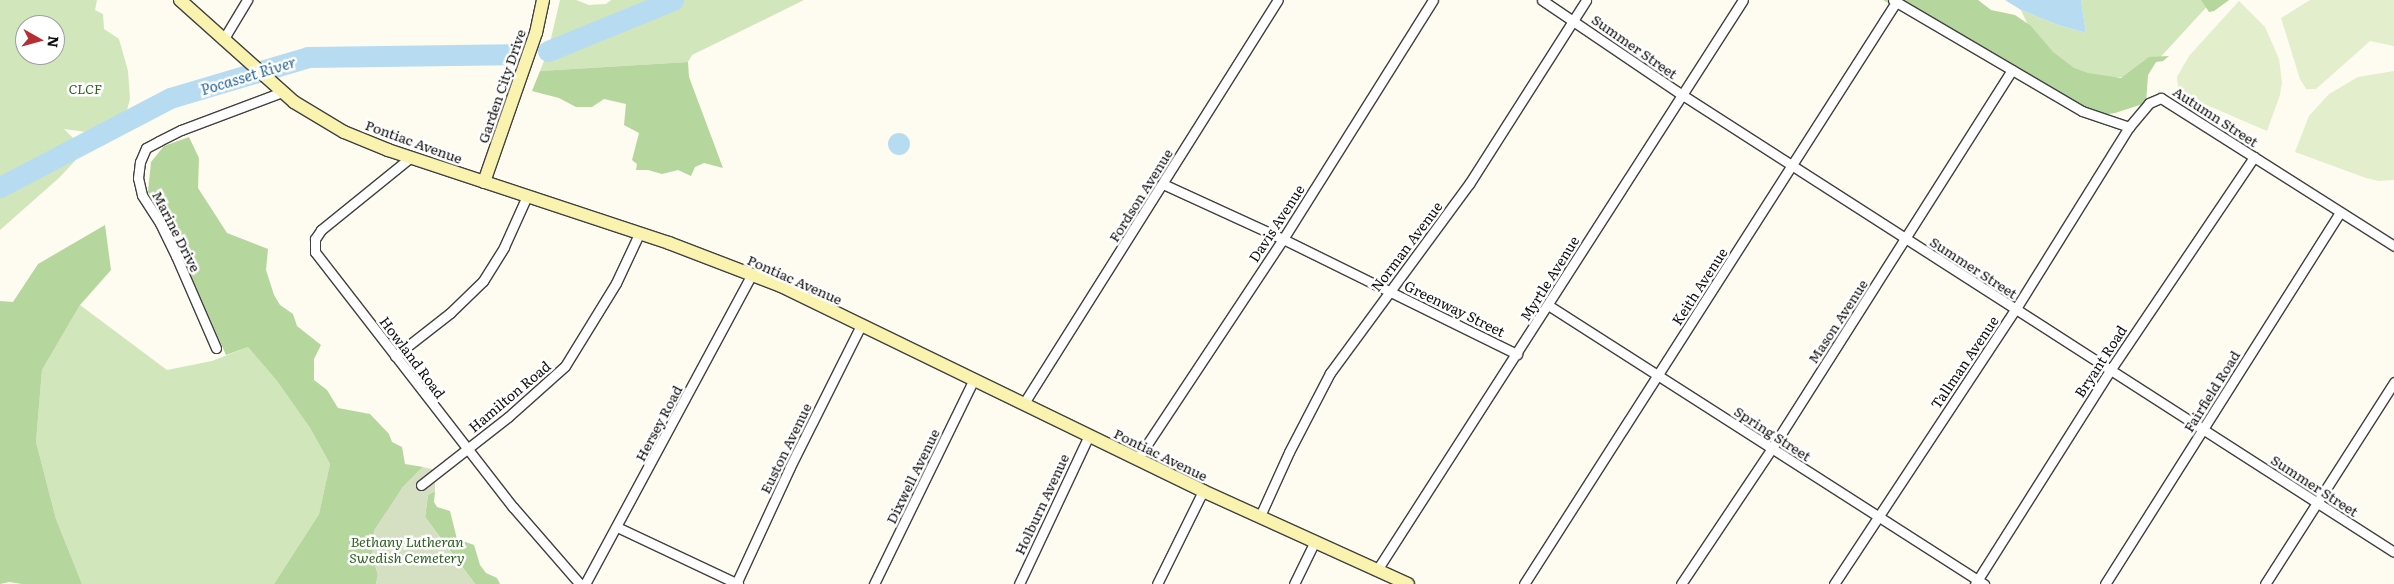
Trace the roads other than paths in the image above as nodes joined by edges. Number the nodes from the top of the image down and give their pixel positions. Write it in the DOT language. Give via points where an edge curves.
graph roads {
  1 [pos="180,0"];
  2 [pos="248,0"];
  3 [pos="543,0"];
  4 [pos="1278,0"];
  5 [pos="1433,0"];
  6 [pos="1542,0"];
  7 [pos="1586,0"];
  8 [pos="1742,0"];
  9 [pos="1894,1"];
  10 [pos="1573,20"];
  11 [pos="223,40"];
  12 [pos="2012,70"];
  13 [pos="282,92"];
  14 [pos="1681,94"];
  15 [pos="2129,127"];
  16 [pos="411,157"];
  17 [pos="2254,157"];
  18 [pos="1792,166"];
  19 [pos="484,182"];
  20 [pos="1163,184"];
  21 [pos="527,196"];
  22 [pos="2340,212"];
  23 [pos="639,234"];
  24 [pos="1283,239"];
  25 [pos="1905,239"];
  26 [pos="2394,246"];
  27 [pos="752,274"];
  28 [pos="1390,291"];
  29 [pos="1548,305"];
  30 [pos="2015,310"];
  31 [pos="861,325"];
  32 [pos="216,348"];
  33 [pos="1517,354"];
  34 [pos="395,356"];
  35 [pos="2111,369"];
  36 [pos="1658,375"];
  37 [pos="974,380"];
  38 [pos="2394,382"];
  39 [pos="1024,402"];
  40 [pos="2203,430"];
  41 [pos="1089,436"];
  42 [pos="467,448"];
  43 [pos="1772,448"];
  44 [pos="1138,458"];
  45 [pos="421,485"];
  46 [pos="1202,491"];
  47 [pos="2317,502"];
  48 [pos="1260,516"];
  49 [pos="1877,516"];
  50 [pos="617,527"];
  51 [pos="1315,541"];
  52 [pos="2394,552"];
  53 [pos="1377,570"];
  54 [pos="1979,583"];
  55 [pos="580,584"];
  56 [pos="585,584"];
  57 [pos="737,584"];
  58 [pos="874,584"];
  59 [pos="1019,584"];
  60 [pos="1157,584"];
  61 [pos="1294,584"];
  62 [pos="1407,584"];
  63 [pos="1524,584"];
  64 [pos="1681,584"];
  65 [pos="1834,584"];
  66 [pos="2105,584"];
  67 [pos="2265,584"];
  1 -- 11 [label="main road, Pontiac Avenue"];
  2 -- 11 [label="street"];
  3 -- 19 [label="main road, Garden City Drive" via="536,33"];
  4 -- 20 [label="street, Fordson Avenue"];
  5 -- 24 [label="street, Davis Avenue"];
  6 -- 10 [label="street, Summer Street"];
  7 -- 10 [label="street, Norman Avenue"];
  8 -- 14 [label="street, Myrtle Avenue"];
  9 -- 12 [label="street"];
  9 -- 18 [label="street, Keith Avenue"];
  10 -- 14 [label="street, Summer Street"];
  10 -- 28 [label="street, Norman Avenue" via="1470,184"];
  11 -- 13 [label="main road, Pontiac Avenue"];
  12 -- 15 [label="street" via="2082,111"];
  12 -- 25 [label="street, Mason Avenue"];
  13 -- 16 [label="main road, Pontiac Avenue" via="313,115 344,132"];
  13 -- 32 [label="street, Marine Drive" via="181,130 146,148 140,162 138,178 142,195 172,248"];
  14 -- 18 [label="street, Summer Street"];
  14 -- 29 [label="street, Myrtle Avenue"];
  15 -- 17 [label="street, Autumn Street" via="2149,103 2161,98"];
  15 -- 30 [label="street, Tallman Avenue"];
  16 -- 19 [label="main road, Pontiac Avenue"];
  16 -- 34 [label="street, Howland Road" via="320,230 314,247"];
  17 -- 22 [label="street, Autumn Street"];
  17 -- 35 [label="street, Bryant Road"];
  18 -- 25 [label="street, Summer Street"];
  18 -- 36 [label="street, Keith Avenue"];
  19 -- 21 [label="main road, Pontiac Avenue"];
  20 -- 24 [label="street, Greenway Street"];
  20 -- 39 [label="street, Fordson Avenue"];
  21 -- 23 [label="main road, Pontiac Avenue"];
  21 -- 34 [label="street" via="504,247 483,281 450,313"];
  22 -- 26 [label="street, Autumn Street"];
  22 -- 40 [label="street, Fairfield Road"];
  23 -- 27 [label="main road, Pontiac Avenue"];
  23 -- 42 [label="street, Hamilton Road" via="616,283 564,366 508,417"];
  24 -- 28 [label="street, Greenway Street"];
  24 -- 44 [label="street, Davis Avenue"];
  25 -- 30 [label="street, Summer Street"];
  25 -- 43 [label="street, Mason Avenue"];
  27 -- 31 [label="main road, Pontiac Avenue"];
  27 -- 50 [label="street, Hersey Road"];
  28 -- 33 [label="street, Greenway Street"];
  28 -- 48 [label="street, Norman Avenue" via="1330,373"];
  29 -- 33 [label="street, Myrtle Avenue"];
  29 -- 36 [label="street, Spring Street"];
  30 -- 35 [label="street, Summer Street"];
  30 -- 49 [label="street, Tallman Avenue"];
  31 -- 37 [label="main road, Pontiac Avenue"];
  31 -- 57 [label="street, Euston Avenue" via="790,467"];
  33 -- 53 [label="street, Myrtle Avenue"];
  34 -- 42 [label="street, Howland Road"];
  35 -- 40 [label="street, Summer Street"];
  35 -- 54 [label="street, Bryant Road"];
  36 -- 43 [label="street, Spring Street"];
  36 -- 63 [label="street, Keith Avenue"];
  37 -- 39 [label="main road, Pontiac Avenue"];
  37 -- 58 [label="street, Dixwell Avenue"];
  38 -- 47 [label="street"];
  39 -- 41 [label="main road, Pontiac Avenue"];
  40 -- 47 [label="street, Summer Street"];
  40 -- 66 [label="street, Fairfield Road"];
  41 -- 44 [label="main road, Pontiac Avenue"];
  41 -- 59 [label="street, Holburn Avenue"];
  42 -- 45 [label="street, Hamilton Road"];
  42 -- 55 [label="street, Howland Road"];
  43 -- 49 [label="street, Spring Street"];
  43 -- 64 [label="street, Mason Avenue"];
  44 -- 46 [label="main road, Pontiac Avenue"];
  46 -- 48 [label="main road, Pontiac Avenue"];
  46 -- 60 [label="street"];
  47 -- 52 [label="street, Summer Street"];
  47 -- 67 [label="street"];
  48 -- 51 [label="main road, Pontiac Avenue"];
  49 -- 54 [label="street, Spring Street"];
  49 -- 65 [label="street, Tallman Avenue"];
  50 -- 56 [label="street, Hersey Road"];
  50 -- 57 [label="street"];
  51 -- 53 [label="main road, Pontiac Avenue"];
  51 -- 61 [label="street"];
  53 -- 62 [label="main road, Pontiac Avenue"];
}
